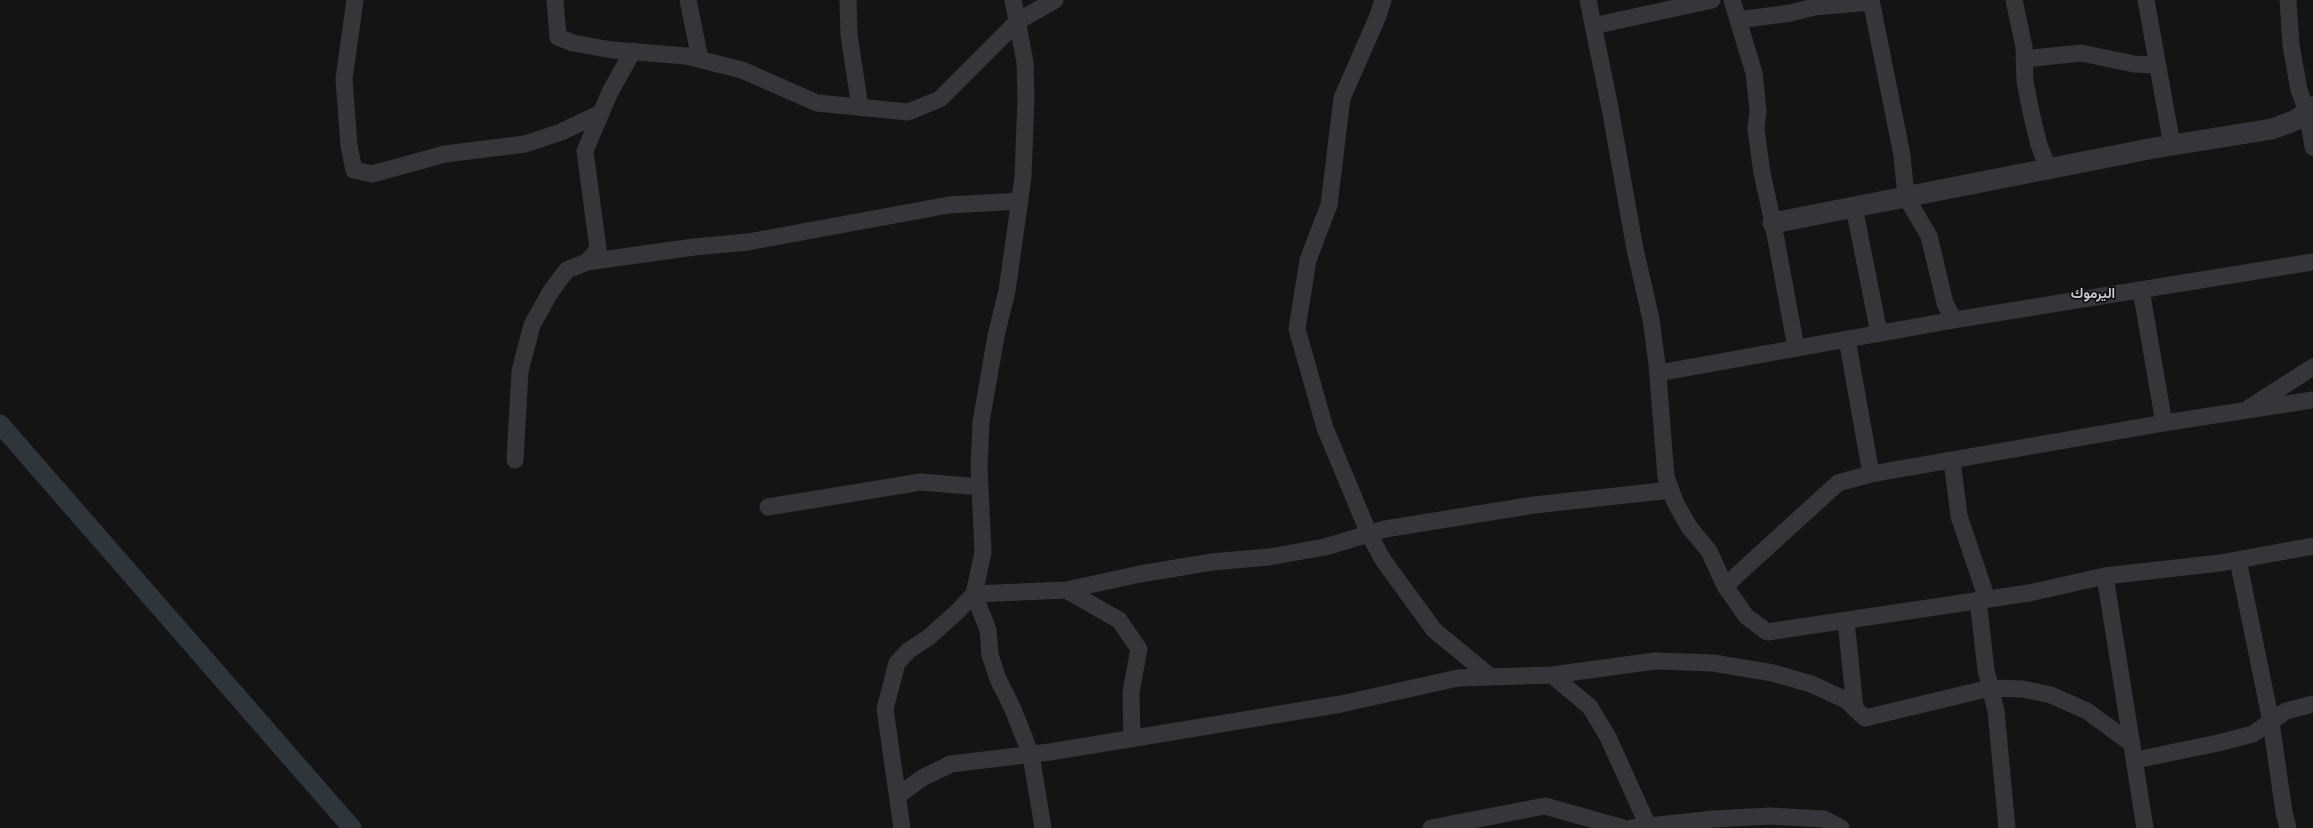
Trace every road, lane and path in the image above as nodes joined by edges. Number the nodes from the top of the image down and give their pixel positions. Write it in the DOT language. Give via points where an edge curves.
graph roads {
  1 [pos="355,0"];
  2 [pos="555,0"];
  3 [pos="688,0"];
  4 [pos="848,0"];
  5 [pos="1013,0"];
  6 [pos="1055,0"];
  7 [pos="1383,0"];
  8 [pos="1588,0"];
  9 [pos="1712,0"];
  10 [pos="1732,0"];
  11 [pos="2014,0"];
  12 [pos="2146,0"];
  13 [pos="2288,0"];
  14 [pos="1871,1"];
  15 [pos="1738,20"];
  16 [pos="1018,21"];
  17 [pos="1593,26"];
  18 [pos="633,51"];
  19 [pos="2024,59"];
  20 [pos="700,60"];
  21 [pos="2156,66"];
  22 [pos="860,108"];
  23 [pos="2311,112"];
  24 [pos="601,113"];
  25 [pos="2172,145"];
  26 [pos="2313,147"];
  27 [pos="2048,168"];
  28 [pos="1906,197"];
  29 [pos="1020,201"];
  30 [pos="1854,207"];
  31 [pos="1773,223"];
  32 [pos="587,262"];
  33 [pos="2313,262"];
  34 [pos="2141,290"];
  35 [pos="1954,320"];
  36 [pos="1879,333"];
  37 [pos="1847,339"];
  38 [pos="1796,348"];
  39 [pos="2313,367"];
  40 [pos="1658,373"];
  41 [pos="2313,400"];
  42 [pos="2245,411"];
  43 [pos="2164,423"];
  44 [pos="515,460"];
  45 [pos="1952,460"];
  46 [pos="1871,474"];
  47 [pos="980,487"];
  48 [pos="1671,490"];
  49 [pos="768,507"];
  50 [pos="1369,534"];
  51 [pos="2313,546"];
  52 [pos="2238,560"];
  53 [pos="2105,576"];
  54 [pos="1725,586"];
  55 [pos="1066,590"];
  56 [pos="974,594"];
  57 [pos="1982,599"];
  58 [pos="1846,621"];
  59 [pos="1552,675"];
  60 [pos="1491,677"];
  61 [pos="1990,688"];
  62 [pos="2313,704"];
  63 [pos="1855,709"];
  64 [pos="2271,722"];
  65 [pos="1132,739"];
  66 [pos="2132,744"];
  67 [pos="1031,754"];
  68 [pos="2136,760"];
  69 [pos="899,795"];
  70 [pos="1643,827"];
  71 [pos="902,828"];
  72 [pos="1043,828"];
  73 [pos="1431,828"];
  74 [pos="1623,828"];
  75 [pos="1841,828"];
  76 [pos="2007,828"];
  77 [pos="2145,828"];
  78 [pos="2288,828"];
  1 -- 24 [label="street" via="344,79 349,146 354,170 372,174 445,154 525,144 561,132"];
  2 -- 18 [label="street" via="558,37 573,43"];
  3 -- 20 [label="street"];
  4 -- 22 [label="street" via="849,36"];
  5 -- 16 [label="street"];
  6 -- 16 [label="street"];
  7 -- 50 [label="street" via="1342,98 1329,205 1308,260 1297,329 1325,428"];
  8 -- 17 [label="street"];
  9 -- 17 [label="street"];
  10 -- 15 [label="street"];
  11 -- 19 [label="street"];
  12 -- 21 [label="street"];
  13 -- 23 [label="street" via="2299,90"];
  14 -- 15 [label="street" via="1814,7 1791,13"];
  14 -- 28 [label="street" via="1902,155"];
  15 -- 31 [label="street" via="1754,73 1758,110 1756,129"];
  16 -- 22 [label="street" via="940,99 908,112"];
  16 -- 29 [label="street" via="1025,62 1026,98"];
  17 -- 40 [label="street" via="1635,249 1651,319"];
  18 -- 20 [label="street"];
  18 -- 24 [label="street"];
  19 -- 21 [label="street" via="2080,53"];
  19 -- 27 [label="street" via="2031,112"];
  20 -- 22 [label="street" via="742,70 817,103"];
  21 -- 25 [label="street"];
  23 -- 25 [label="street" via="2272,129"];
  23 -- 26 [label="street"];
  24 -- 32 [label="street" via="585,151 598,249"];
  25 -- 27 [label="street"];
  27 -- 28 [label="street"];
  28 -- 30 [label="street"];
  28 -- 35 [label="street" via="1929,236 1945,303"];
  29 -- 32 [label="street" via="949,205 748,242"];
  29 -- 47 [label="street" via="1007,291 996,336 981,422"];
  30 -- 31 [label="street"];
  30 -- 36 [label="street"];
  31 -- 38 [label="street"];
  32 -- 44 [label="street" via="567,270 551,291 532,325 520,371"];
  33 -- 34 [label="street"];
  34 -- 35 [label="street"];
  34 -- 43 [label="street"];
  35 -- 36 [label="street"];
  36 -- 37 [label="street"];
  37 -- 38 [label="street"];
  37 -- 46 [label="street"];
  38 -- 40 [label="street"];
  39 -- 42 [label="street"];
  40 -- 48 [label="street" via="1666,477"];
  41 -- 42 [label="street"];
  42 -- 43 [label="street"];
  43 -- 45 [label="street"];
  45 -- 46 [label="street"];
  45 -- 57 [label="street" via="1959,516"];
  46 -- 54 [label="street" via="1838,483"];
  47 -- 49 [label="street" via="921,482"];
  47 -- 56 [label="street" via="983,552"];
  48 -- 50 [label="street" via="1534,504 1385,529"];
  48 -- 54 [label="street" via="1689,527 1709,551"];
  50 -- 55 [label="street" via="1325,548 1269,557 1212,562"];
  50 -- 60 [label="street" via="1383,560 1434,630"];
  51 -- 52 [label="street"];
  52 -- 53 [label="street"];
  52 -- 64 [label="street"];
  53 -- 57 [label="street" via="2029,593"];
  53 -- 66 [label="street"];
  54 -- 58 [label="street" via="1746,616 1767,632"];
  55 -- 56 [label="street"];
  55 -- 65 [label="street" via="1119,620 1139,649 1131,692"];
  56 -- 67 [label="street" via="988,630 990,655 998,679"];
  56 -- 69 [label="street" via="957,612 929,637 908,651 897,663 885,709"];
  57 -- 58 [label="street"];
  57 -- 61 [label="street" via="1986,670"];
  58 -- 63 [label="street"];
  59 -- 60 [label="street"];
  59 -- 63 [label="street" via="1655,661 1713,663 1773,673 1812,684 1846,700"];
  59 -- 70 [label="street" via="1590,707 1608,737 1624,770"];
  60 -- 65 [label="street" via="1458,678 1341,704"];
  61 -- 63 [label="street" via="1865,718"];
  61 -- 66 [label="street" via="2023,689 2051,695 2087,711"];
  61 -- 76 [label="street" via="1996,711"];
  62 -- 64 [label="street" via="2286,711"];
  64 -- 68 [label="street" via="2252,734 2239,738"];
  64 -- 78 [label="street"];
  65 -- 67 [label="street"];
  66 -- 68 [label="street"];
  67 -- 69 [label="street" via="951,764 922,778"];
  67 -- 72 [label="street"];
  68 -- 77 [label="street"];
  69 -- 71 [label="street"];
  70 -- 75 [label="street" via="1770,816 1824,819"];
  73 -- 74 [label="street" via="1545,806"];
}
